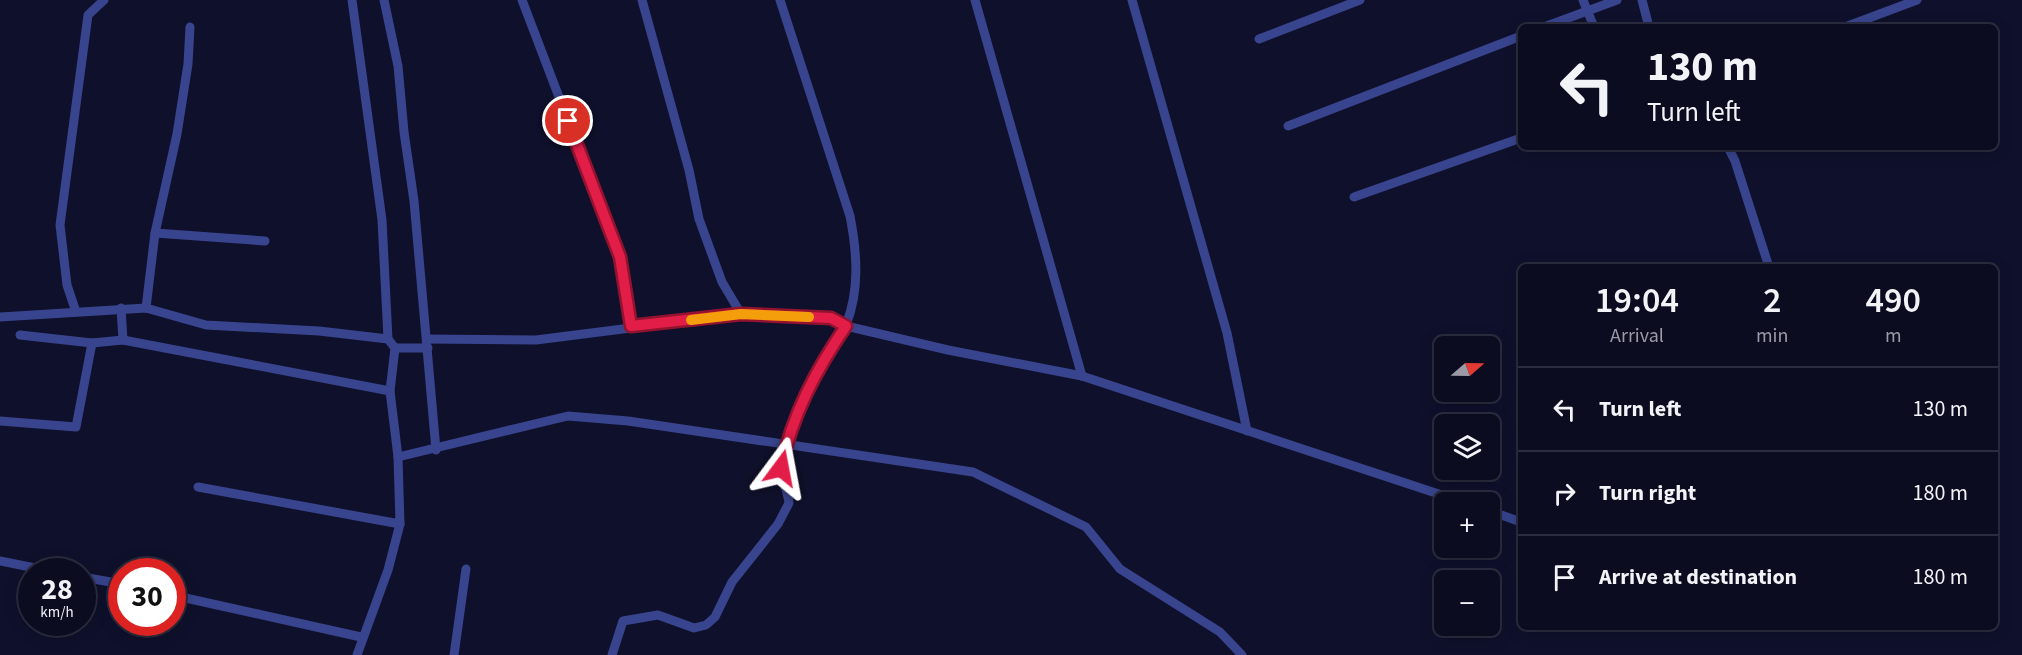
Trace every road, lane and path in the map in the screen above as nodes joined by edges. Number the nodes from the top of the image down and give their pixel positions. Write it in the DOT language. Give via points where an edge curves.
graph roads {
  1 [pos="104,0"];
  2 [pos="352,0"];
  3 [pos="384,0"];
  4 [pos="522,0"];
  5 [pos="642,0"];
  6 [pos="780,0"];
  7 [pos="975,0"];
  8 [pos="1132,0"];
  9 [pos="1360,0"];
  10 [pos="1583,0"];
  11 [pos="1617,0"];
  12 [pos="1642,0"];
  13 [pos="1917,0"];
  14 [pos="1587,11"];
  15 [pos="1552,24"];
  16 [pos="1593,24"];
  17 [pos="1648,24"];
  18 [pos="1853,24"];
  19 [pos="190,27"];
  20 [pos="1518,37"];
  21 [pos="1259,39"];
  22 [pos="1288,126"];
  23 [pos="1518,139"];
  24 [pos="1730,150"];
  25 [pos="1354,197"];
  26 [pos="155,233"];
  27 [pos="265,241"];
  28 [pos="1768,264"];
  29 [pos="121,308"];
  30 [pos="146,308"];
  31 [pos="76,312"];
  32 [pos="741,314"];
  33 [pos="0,317"];
  34 [pos="631,326"];
  35 [pos="846,326"];
  36 [pos="20,335"];
  37 [pos="388,339"];
  38 [pos="123,340"];
  39 [pos="92,343"];
  40 [pos="428,344"];
  41 [pos="394,348"];
  42 [pos="1082,375"];
  43 [pos="390,391"];
  44 [pos="0,421"];
  45 [pos="1247,431"];
  46 [pos="786,444"];
  47 [pos="436,450"];
  48 [pos="398,457"];
  49 [pos="198,487"];
  50 [pos="1434,492"];
  51 [pos="1500,515"];
  52 [pos="1518,521"];
  53 [pos="400,524"];
  54 [pos="0,561"];
  55 [pos="18,565"];
  56 [pos="466,569"];
  57 [pos="186,598"];
  58 [pos="361,637"];
  59 [pos="357,655"];
  60 [pos="454,655"];
  61 [pos="612,655"];
  62 [pos="1242,655"];
  1 -- 31 [label="street" via="88,15 60,225 67,285"];
  2 -- 37 [label="street" via="382,220"];
  3 -- 40 [label="street" via="398,66"];
  4 -- 34 [label="street" via="620,257"];
  5 -- 32 [label="street" via="699,219 722,282"];
  6 -- 35 [label="street" via="850,216 857,250 857,274"];
  7 -- 42 [label="street"];
  8 -- 45 [label="street" via="1227,333"];
  9 -- 21 [label="street"];
  10 -- 14 [label="street"];
  11 -- 14 [label="street"];
  12 -- 17 [label="street"];
  13 -- 18 [label="street"];
  14 -- 15 [label="street"];
  14 -- 16 [label="street"];
  19 -- 26 [label="street" via="177,134"];
  20 -- 22 [label="street"];
  23 -- 25 [label="street"];
  24 -- 28 [label="street"];
  26 -- 27 [label="street"];
  26 -- 30 [label="street"];
  29 -- 30 [label="street"];
  29 -- 31 [label="street"];
  29 -- 38 [label="street"];
  30 -- 37 [label="street" via="206,325"];
  31 -- 33 [label="street"];
  32 -- 34 [label="street"];
  32 -- 35 [label="street" via="831,318"];
  34 -- 40 [label="street" via="536,340"];
  35 -- 42 [label="street"];
  35 -- 46 [label="street" via="820,364"];
  36 -- 39 [label="street"];
  37 -- 41 [label="street"];
  38 -- 39 [label="street"];
  38 -- 43 [label="street"];
  39 -- 44 [label="street" via="76,428"];
  40 -- 41 [label="street"];
  40 -- 47 [label="street"];
  41 -- 43 [label="street"];
  42 -- 45 [label="street"];
  43 -- 48 [label="street"];
  45 -- 50 [label="street"];
  46 -- 47 [label="street" via="568,416"];
  46 -- 61 [label="street" via="781,468 789,503 778,524 732,582 715,618 694,628 658,615 623,621"];
  46 -- 62 [label="street" via="973,472 1024,495 1086,527 1120,568 1220,632"];
  47 -- 48 [label="street"];
  48 -- 53 [label="street"];
  49 -- 53 [label="street"];
  51 -- 52 [label="street"];
  53 -- 58 [label="street" via="388,570"];
  54 -- 55 [label="street"];
  56 -- 60 [label="street"];
  57 -- 58 [label="street"];
  58 -- 59 [label="street"];
}
